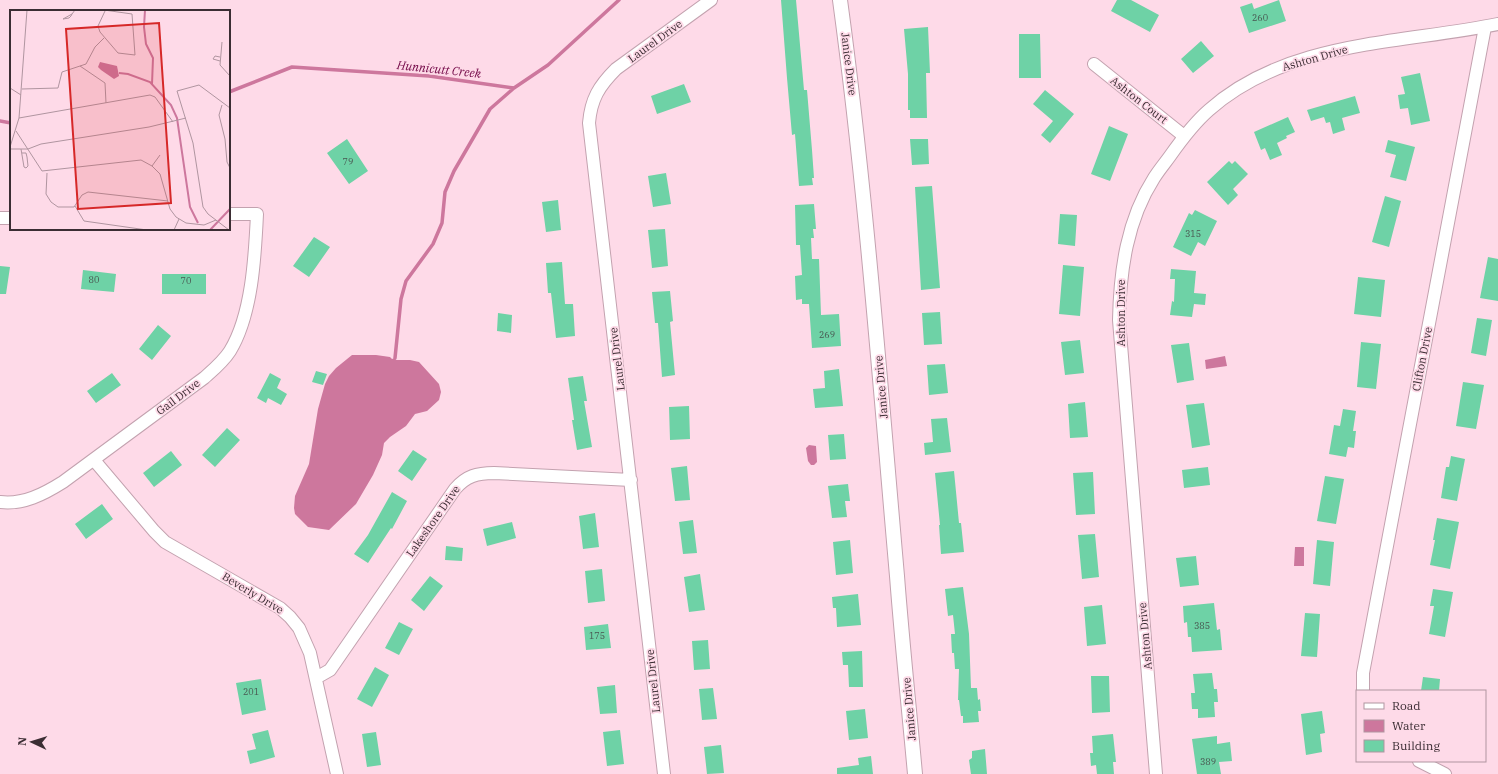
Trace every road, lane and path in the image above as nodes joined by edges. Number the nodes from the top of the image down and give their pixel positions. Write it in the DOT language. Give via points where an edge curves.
graph roads {
  1 [pos="711,0"];
  2 [pos="840,0"];
  3 [pos="1498,24"];
  4 [pos="1485,27"];
  5 [pos="1094,64"];
  6 [pos="1184,136"];
  7 [pos="230,214"];
  8 [pos="94,460"];
  9 [pos="631,480"];
  10 [pos="0,502"];
  11 [pos="316,678"];
  12 [pos="1363,690"];
  13 [pos="1421,762"];
  14 [pos="337,774"];
  15 [pos="664,774"];
  16 [pos="915,774"];
  17 [pos="1156,774"];
  18 [pos="1445,774"];
  1 -- 9 [label="street, Laurel Drive" via="616,69 597,92 590,112 589,123"];
  2 -- 16 [label="street, Janice Drive" via="872,277"];
  3 -- 4 [label="street, Ashton Drive"];
  4 -- 6 [label="street, Ashton Drive" via="1370,43 1291,64 1256,79 1224,98"];
  4 -- 12 [label="street, Clifton Drive" via="1364,666"];
  5 -- 6 [label="street, Ashton Court"];
  6 -- 17 [label="street, Ashton Drive" via="1154,178 1138,210 1125,250 1120,293 1121,347"];
  7 -- 8 [label="street, Gail Drive" via="257,214 255,255 245,315 229,352 204,378"];
  8 -- 10 [label="street, Gail Drive" via="46,492 23,501"];
  8 -- 11 [label="street, Beverly Drive" via="166,542 280,608 290,617 305,639"];
  9 -- 11 [label="street, Lakeshore Drive" via="494,473 466,478 455,489 330,670"];
  9 -- 15 [label="street, Laurel Drive"];
  11 -- 14 [label="street, Beverly Drive"];
  13 -- 18 [label="street"];
}
